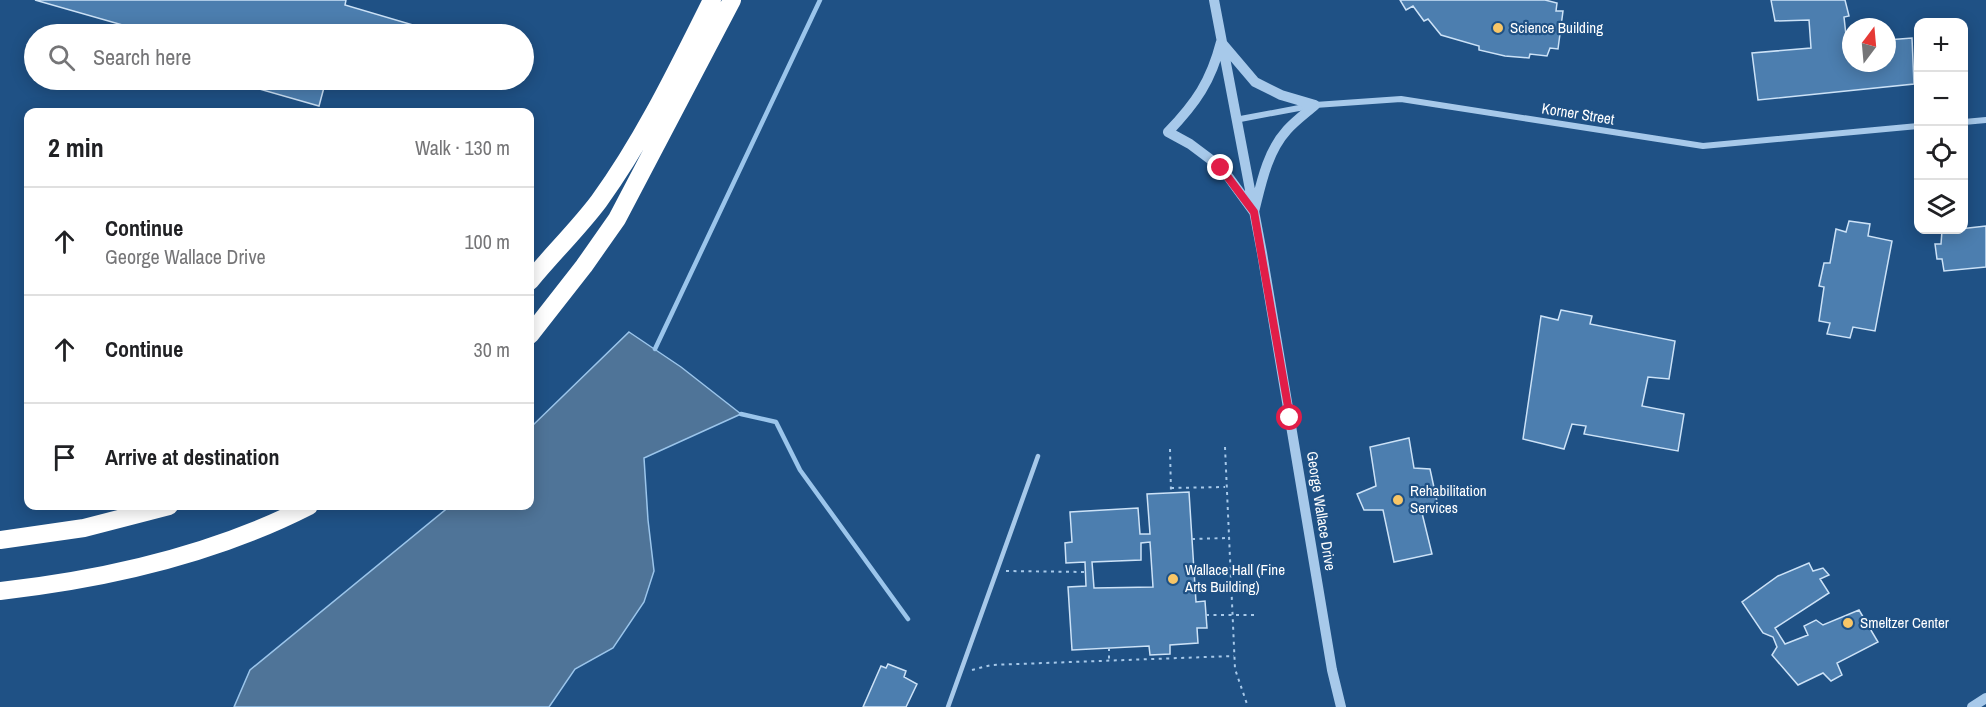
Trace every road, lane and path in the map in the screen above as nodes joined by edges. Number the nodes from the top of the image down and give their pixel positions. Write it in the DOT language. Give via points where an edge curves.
graph roads {
  1 [pos="712,0"];
  2 [pos="732,0"];
  3 [pos="1214,0"];
  4 [pos="1221,42"];
  5 [pos="1315,105"];
  6 [pos="1235,120"];
  7 [pos="1986,120"];
  8 [pos="1968,122"];
  9 [pos="1914,126"];
  10 [pos="1254,212"];
  11 [pos="534,276"];
  12 [pos="534,329"];
  13 [pos="1225,447"];
  14 [pos="1170,450"];
  15 [pos="1038,456"];
  16 [pos="1171,488"];
  17 [pos="1226,488"];
  18 [pos="1171,493"];
  19 [pos="154,510"];
  20 [pos="300,510"];
  21 [pos="1228,538"];
  22 [pos="1192,539"];
  23 [pos="0,540"];
  24 [pos="997,570"];
  25 [pos="1086,572"];
  26 [pos="0,591"];
  27 [pos="1206,615"];
  28 [pos="1232,615"];
  29 [pos="1256,615"];
  30 [pos="1109,648"];
  31 [pos="1234,656"];
  32 [pos="1110,661"];
  33 [pos="960,672"];
  34 [pos="1986,699"];
  35 [pos="948,707"];
  36 [pos="1248,707"];
  37 [pos="1341,707"];
  38 [pos="1972,707"];
  1 -- 11 [label="highway" via="626,160 598,202"];
  2 -- 12 [label="highway" via="617,219"];
  3 -- 4 [label="street, George Wallace Drive"];
  4 -- 5 [label="street" via="1256,82 1281,95"];
  4 -- 6 [label="street, George Wallace Drive"];
  4 -- 10 [label="street" via="1207,83 1188,112 1168,132 1221,168"];
  5 -- 6 [label="street, Korner Street"];
  5 -- 9 [label="street, Korner Street" via="1401,99 1703,146"];
  5 -- 10 [label="street" via="1278,141 1263,175"];
  6 -- 10 [label="street, George Wallace Drive"];
  7 -- 8 [label="street"];
  10 -- 37 [label="street, George Wallace Drive"];
  13 -- 17 [label="path"];
  14 -- 16 [label="path"];
  15 -- 24 [label="lane"];
  16 -- 17 [label="path"];
  16 -- 18 [label="path"];
  17 -- 21 [label="path"];
  19 -- 23 [label="highway" via="84,528"];
  20 -- 26 [label="highway" via="227,541 158,562 77,580"];
  21 -- 22 [label="path"];
  21 -- 28 [label="path"];
  24 -- 25 [label="path"];
  24 -- 33 [label="lane"];
  27 -- 28 [label="path"];
  28 -- 29 [label="path"];
  28 -- 31 [label="path"];
  30 -- 32 [label="path"];
  31 -- 32 [label="path"];
  31 -- 36 [label="path"];
  32 -- 33 [label="path" via="991,665"];
  33 -- 35 [label="lane"];
  34 -- 38 [label="street"];
}
